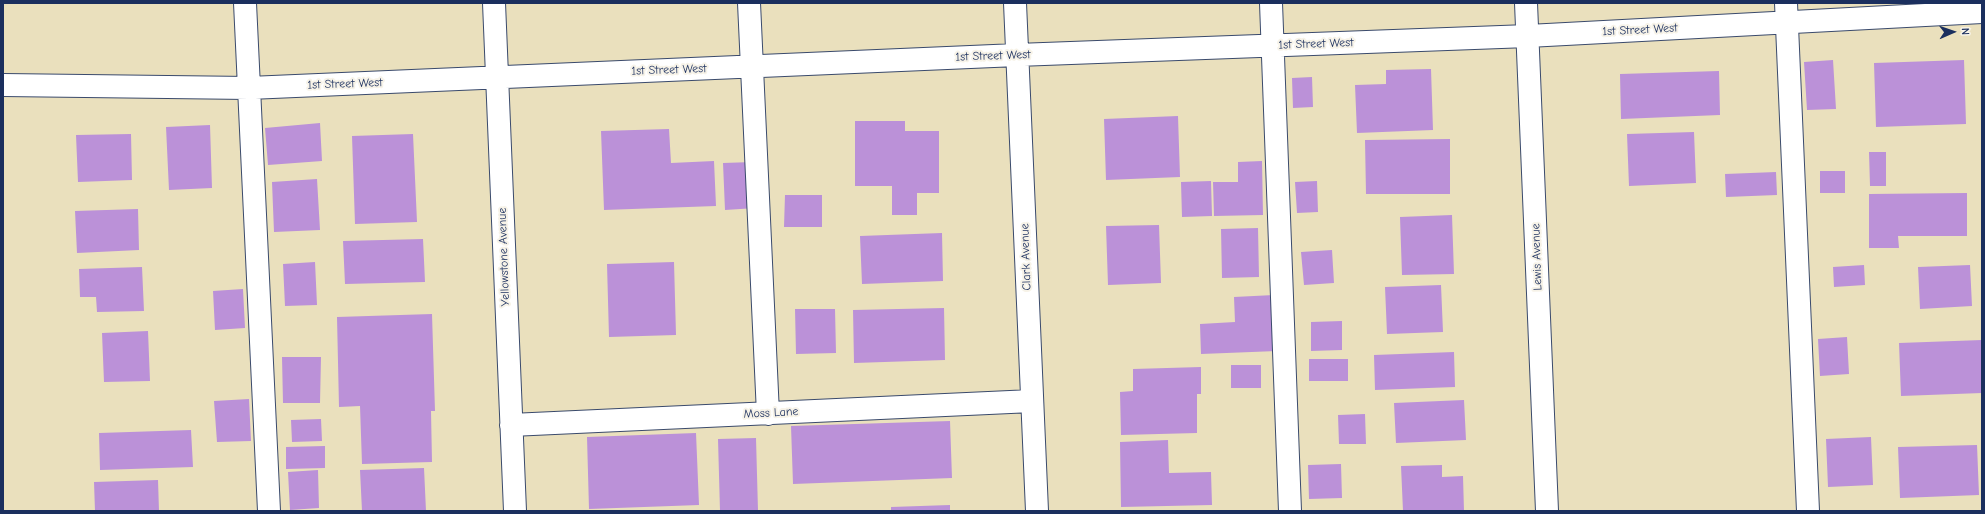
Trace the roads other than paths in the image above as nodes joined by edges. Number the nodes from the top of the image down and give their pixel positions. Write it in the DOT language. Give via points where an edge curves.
graph roads {
  1 [pos="246,3"];
  2 [pos="494,3"];
  3 [pos="749,3"];
  4 [pos="1015,3"];
  5 [pos="1271,3"];
  6 [pos="1526,3"];
  7 [pos="1982,12"];
  8 [pos="1787,13"];
  9 [pos="1528,36"];
  10 [pos="1272,45"];
  11 [pos="1017,55"];
  12 [pos="751,66"];
  13 [pos="497,77"];
  14 [pos="3,85"];
  15 [pos="249,88"];
  16 [pos="1032,401"];
  17 [pos="768,414"];
  18 [pos="511,425"];
  19 [pos="269,511"];
  20 [pos="515,511"];
  21 [pos="1037,511"];
  22 [pos="1290,511"];
  23 [pos="1547,511"];
  24 [pos="1808,511"];
  1 -- 15 [label="street"];
  2 -- 13 [label="street, Yellowstone Avenue"];
  3 -- 12 [label="street"];
  4 -- 11 [label="street, Clark Avenue"];
  5 -- 10 [label="street"];
  6 -- 9 [label="street, Lewis Avenue"];
  7 -- 8 [label="street, 1st Street West"];
  8 -- 9 [label="street, 1st Street West"];
  8 -- 24 [label="street"];
  9 -- 10 [label="street, 1st Street West"];
  9 -- 23 [label="street, Lewis Avenue"];
  10 -- 11 [label="street, 1st Street West"];
  10 -- 22 [label="street"];
  11 -- 12 [label="street, 1st Street West"];
  11 -- 16 [label="street, Clark Avenue"];
  12 -- 13 [label="street, 1st Street West"];
  12 -- 17 [label="street"];
  13 -- 15 [label="street, 1st Street West"];
  13 -- 18 [label="street, Yellowstone Avenue"];
  14 -- 15 [label="street, 1st Street West"];
  15 -- 19 [label="street"];
  16 -- 17 [label="street, Moss Lane"];
  16 -- 21 [label="street, Clark Avenue"];
  17 -- 18 [label="street, Moss Lane"];
  18 -- 20 [label="street, Yellowstone Avenue"];
}
